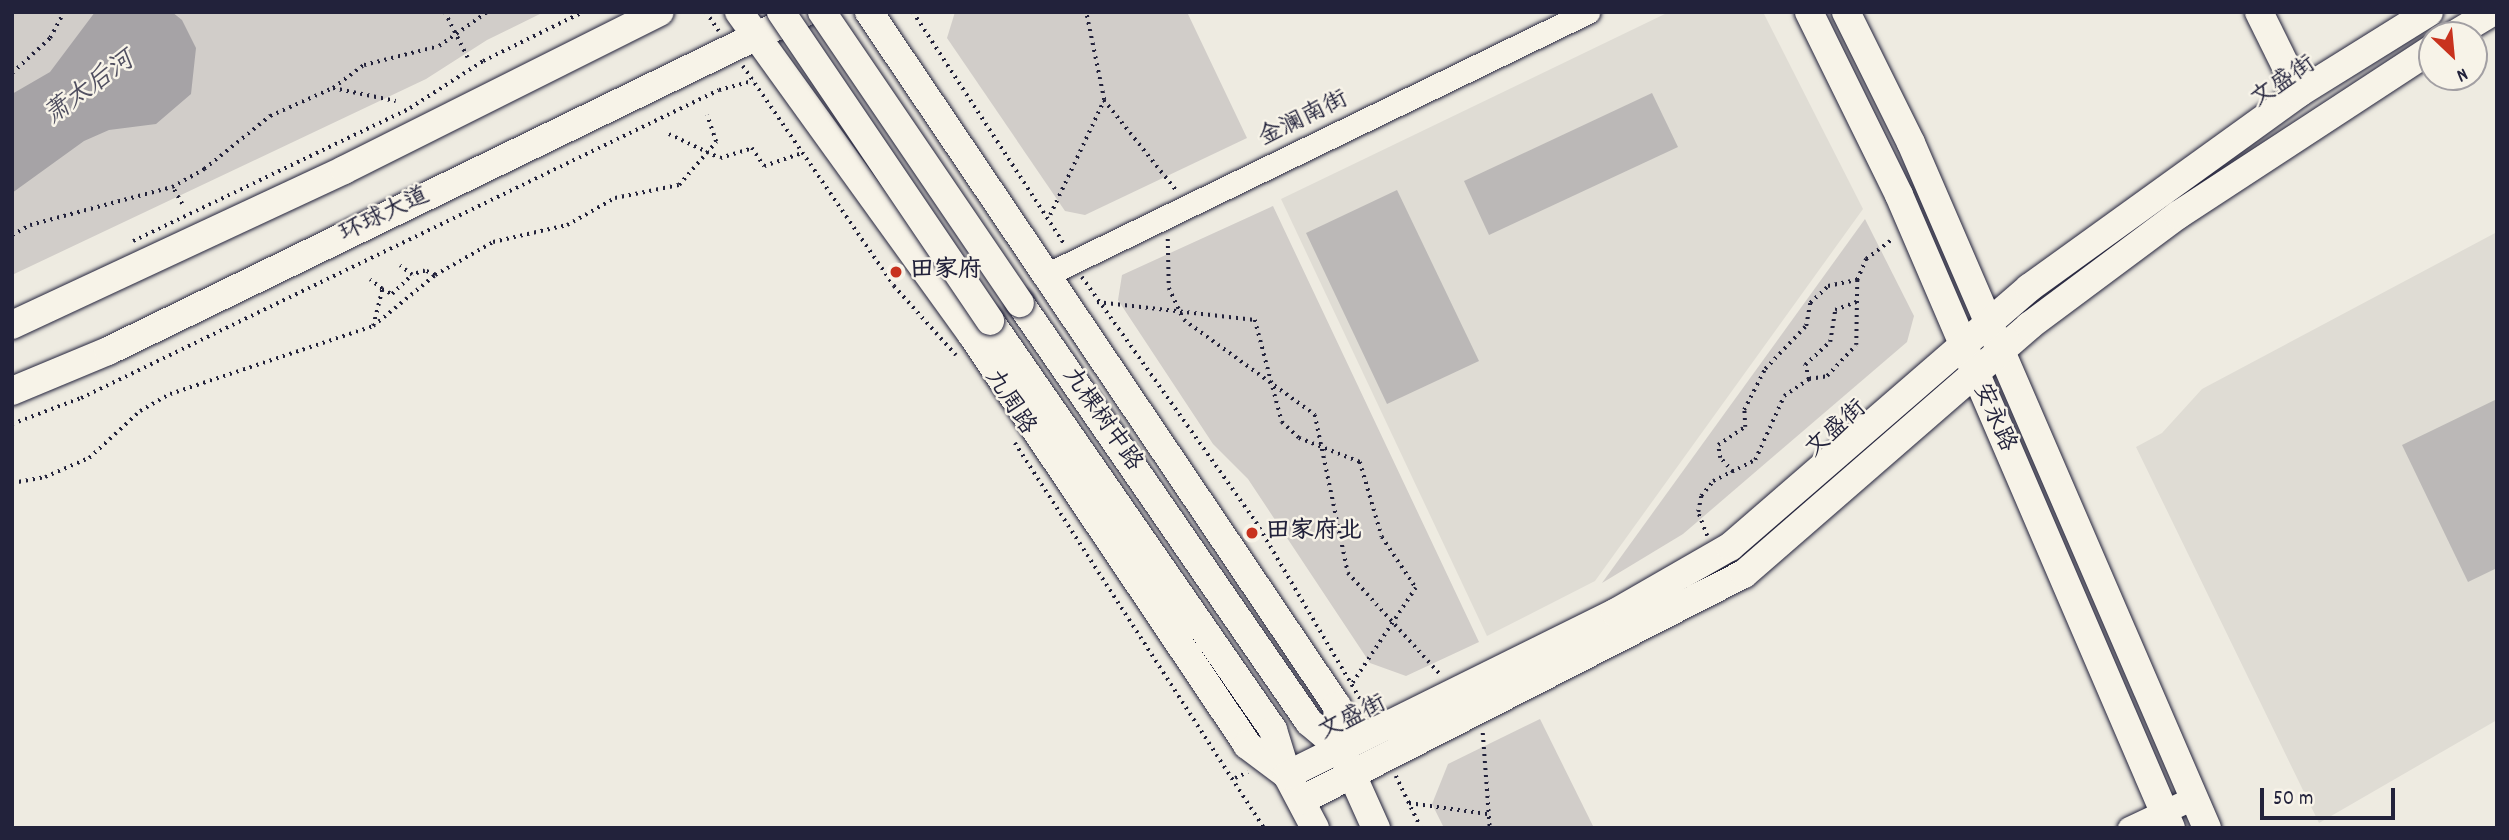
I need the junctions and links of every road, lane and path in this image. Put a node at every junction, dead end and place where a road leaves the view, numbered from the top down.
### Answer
1 (64, 12) edge
2 (444, 12) edge
3 (487, 12) edge
4 (583, 12) edge
5 (660, 12) edge
6 (706, 12) edge
7 (739, 12) edge
8 (781, 12) edge
9 (806, 12) edge
10 (822, 12) edge
11 (869, 12) edge
12 (913, 12) edge
13 (1086, 12) edge
14 (1588, 12) edge
15 (1809, 12) edge
16 (1846, 12) edge
17 (2259, 12) edge
18 (2429, 12) edge
19 (456, 34) junction
20 (756, 36) junction
21 (730, 47) junction
22 (468, 58) dead end
23 (2418, 58) edge
24 (12, 73) edge
25 (786, 75) junction
26 (752, 81) junction
27 (333, 89) junction
28 (2298, 93) junction
29 (1104, 100) junction
30 (396, 101) dead end
31 (707, 116) dead end
32 (670, 134) dead end
33 (706, 153) junction
34 (802, 153) junction
35 (172, 187) junction
36 (1176, 190) dead end
37 (182, 204) dead end
38 (1050, 215) junction
39 (12, 235) edge
40 (1168, 239) dead end
41 (1893, 239) dead end
42 (128, 244) dead end
43 (1073, 260) junction
44 (400, 266) dead end
45 (412, 275) junction
46 (435, 275) junction
47 (1044, 276) junction
48 (1857, 280) junction
49 (370, 281) dead end
50 (382, 289) junction
51 (1858, 301) junction
52 (1097, 302) junction
53 (1176, 310) junction
54 (1985, 323) junction
55 (12, 325) edge
56 (373, 326) junction
57 (1961, 344) junction
58 (1998, 352) junction
59 (959, 359) dead end
60 (1974, 374) junction
61 (1808, 380) junction
62 (1269, 383) junction
63 (12, 391) edge
64 (12, 424) edge
65 (1012, 439) dead end
66 (1326, 448) junction
67 (1733, 472) junction
68 (12, 483) edge
69 (1714, 536) dead end
70 (1708, 540) junction
71 (1696, 546) dead end
72 (1397, 623) junction
73 (1454, 670) dead end
74 (1441, 676) junction
75 (1429, 682) dead end
76 (1352, 683) junction
77 (1374, 716) junction
78 (1483, 731) dead end
79 (1340, 736) junction
80 (1387, 757) junction
81 (1279, 768) junction
82 (1352, 775) junction
83 (1235, 778) junction
84 (2193, 798) junction
85 (1302, 800) junction
86 (1409, 803) junction
87 (1487, 814) junction
88 (2167, 820) edge
89 (1264, 828) edge
90 (1315, 828) edge
91 (1376, 828) edge
92 (1421, 828) edge
93 (1490, 828) edge
94 (2129, 828) edge
95 (2207, 828) edge

1 - 24 path
2 - 19 path
3 - 19 path
4 - 42 path
5 - 55 main road
6 - 21 path, 九周路
7 - 20 main road
8 - 81 main road, 九棵树中路, bridge
9 - 20 main road, 环球大道
10 - 79 main road, 九棵树中路, bridge
11 - 47 main road
12 - 38 path
13 - 29 path
14 - 43 street, 金澜南街
15 - 57 main road, 安永路
16 - 54 main road, 安永路
17 - 28 main road
18 - 28 main road, 文盛街
19 - 22 path
19 - 27 path
20 - 21 main road, 环球大道
20 - 25 main road
21 - 26 path, 九周路
21 - 63 main road, 环球大道
23 - 58 main road, 文盛街
25 - 26 path
25 - 81 main road
26 - 34 path, 九周路
26 - 64 path
27 - 30 path
27 - 35 path
28 - 54 main road, 文盛街
29 - 36 path
29 - 38 path
31 - 33 path
32 - 33 path
33 - 34 path
33 - 46 path
34 - 59 path, 九周路
35 - 37 path
35 - 39 path
38 - 43 path
40 - 53 path
41 - 48 path
43 - 47 street, 金澜南街
43 - 52 path
44 - 45 path
45 - 46 path
45 - 50 path
46 - 56 path
47 - 79 main road
48 - 51 path
48 - 67 path
49 - 50 path
50 - 56 path
51 - 61 path
51 - 61 path
52 - 53 path
52 - 76 path
53 - 62 path
53 - 62 path
54 - 57 main road, 文盛街
54 - 58 main road, 安永路
56 - 68 path
57 - 60 main road, 安永路
57 - 77 main road, 文盛街
58 - 60 main road, 文盛街
58 - 84 main road, 安永路
60 - 80 main road, 文盛街
60 - 88 main road, 安永路
61 - 67 path
62 - 66 path
62 - 66 path
65 - 83 path, 九周路
66 - 72 path
66 - 72 path
67 - 70 path
69 - 70 path
70 - 71 path
72 - 74 path
72 - 76 path
73 - 74 path
74 - 75 path
76 - 77 path
77 - 79 main road, 文盛街
77 - 79 path, 文盛街
78 - 87 path
79 - 81 main road, 文盛街
79 - 82 main road, 九棵树中路
80 - 82 main road, 文盛街
80 - 86 path
81 - 83 path
81 - 85 main road, 九棵树中路
82 - 85 main road, 文盛街
82 - 91 main road, 九棵树中路
83 - 89 path, 九周路
84 - 88 street
84 - 95 main road, 安永路
85 - 90 main road, 九棵树中路
86 - 87 path
86 - 92 path
87 - 93 path
88 - 94 street

